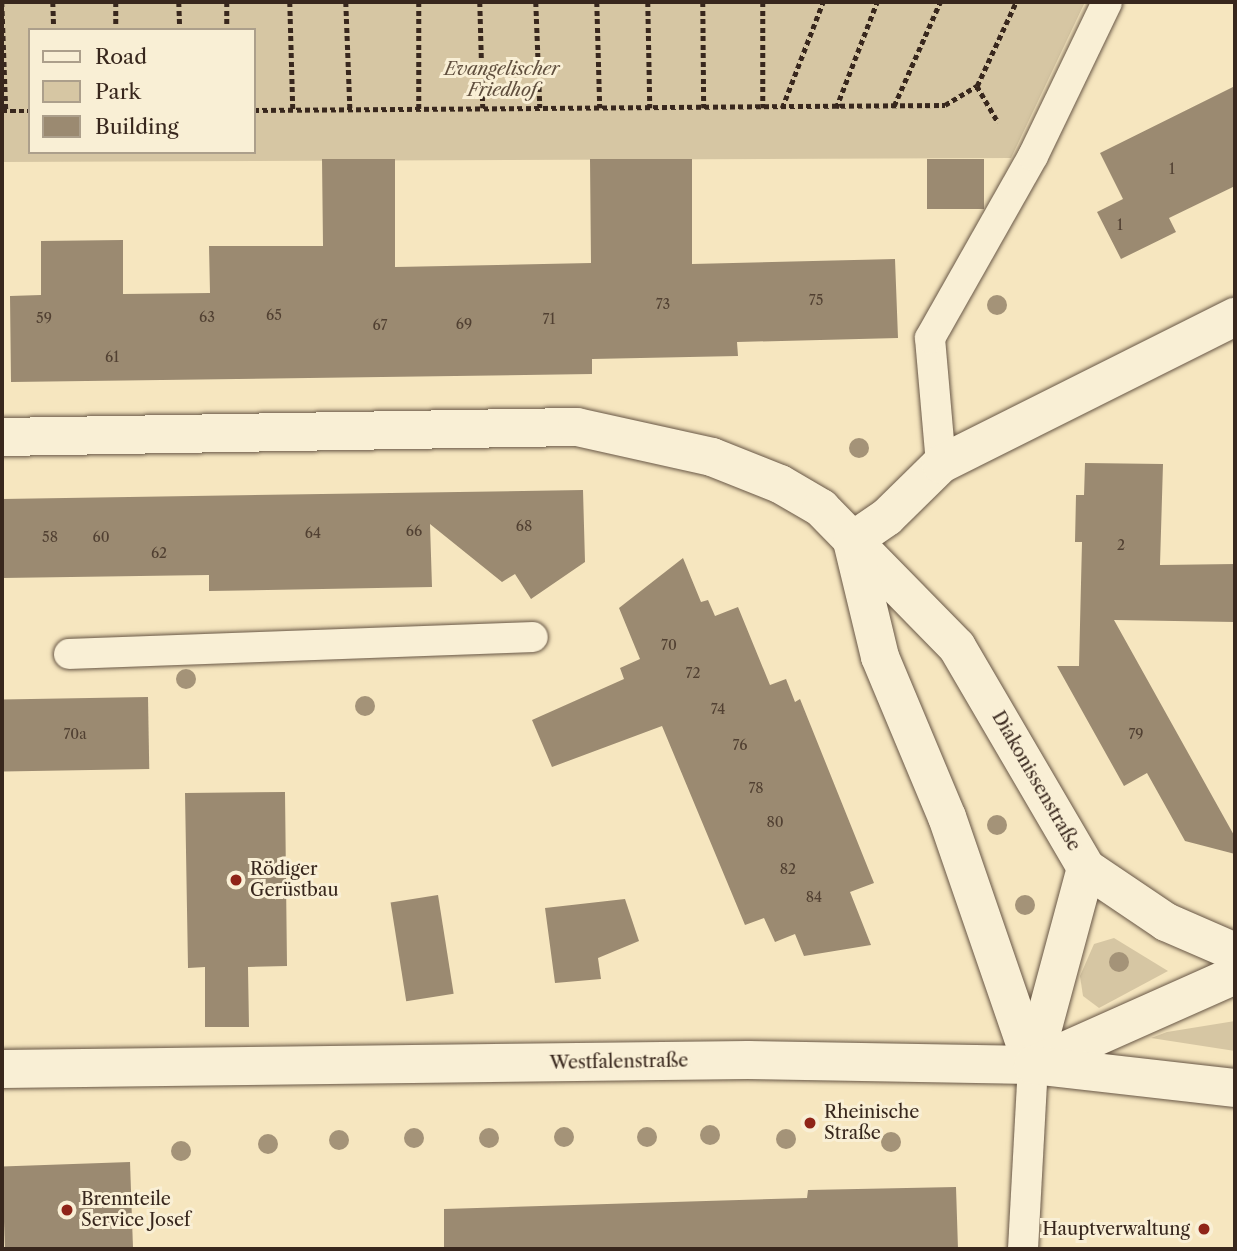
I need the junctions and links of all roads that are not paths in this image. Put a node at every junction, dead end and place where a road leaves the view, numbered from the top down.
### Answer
1 (1107, 2) edge
2 (1235, 317) edge
3 (2, 437) edge
4 (941, 464) junction
5 (852, 541) junction
6 (533, 637) dead end
7 (69, 653) dead end
8 (1086, 868) junction
9 (1235, 952) edge
10 (1235, 975) edge
11 (1032, 1065) junction
12 (2, 1069) edge
13 (1235, 1088) edge
14 (1023, 1249) edge

1 - 4 lane
2 - 4 street
3 - 5 street, Diakonissenstraße
4 - 5 street
5 - 8 street, Diakonissenstraße
5 - 11 street, Diakonissenstraße
6 - 7 lane
8 - 9 street
8 - 11 street, Diakonissenstraße
10 - 11 street
11 - 12 street, Westfalenstraße
11 - 13 street, Westfalenstraße
11 - 14 lane

